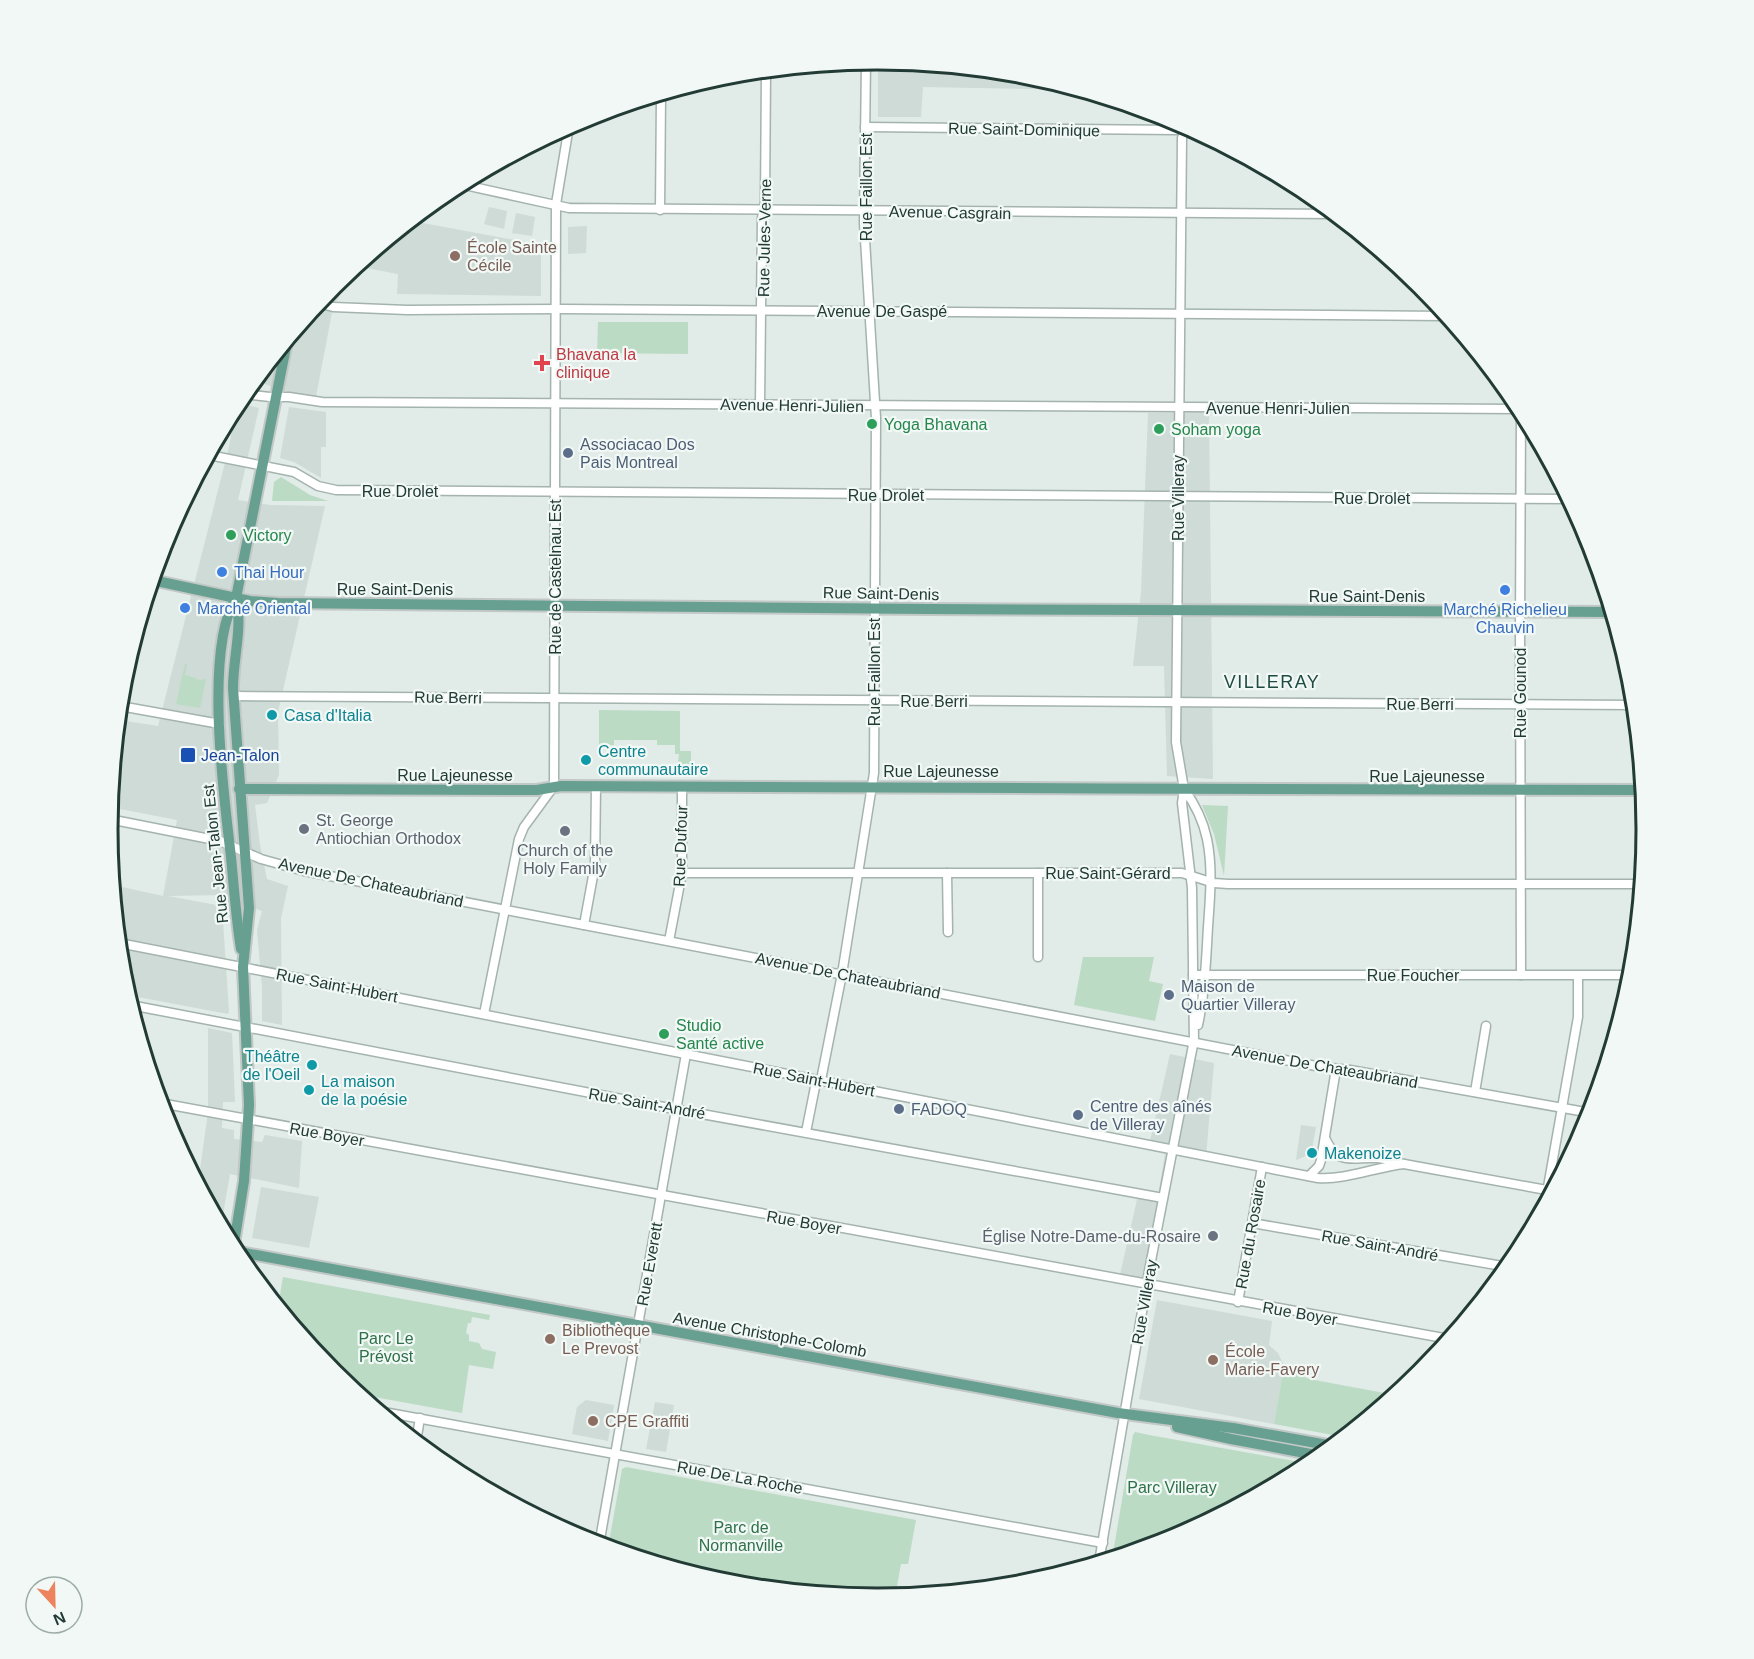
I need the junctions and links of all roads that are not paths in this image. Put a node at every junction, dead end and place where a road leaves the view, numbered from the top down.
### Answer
1 (866, 70) edge
2 (766, 79) edge
3 (661, 102) edge
4 (865, 127) junction
5 (1171, 130) edge
6 (1182, 135) edge
7 (567, 137) edge
8 (473, 187) edge
9 (556, 204) junction
10 (660, 210) junction
11 (764, 210) junction
12 (864, 211) junction
13 (1181, 214) junction
14 (1321, 214) edge
15 (328, 306) edge
16 (556, 309) junction
17 (762, 310) junction
18 (870, 312) junction
19 (1180, 314) junction
20 (1436, 316) edge
21 (284, 356) edge
22 (255, 395) edge
23 (276, 397) junction
24 (555, 403) junction
25 (760, 405) junction
26 (876, 406) junction
27 (1179, 408) junction
28 (1509, 410) edge
29 (1521, 429) edge
30 (216, 457) edge
31 (262, 466) junction
32 (555, 492) junction
33 (876, 495) junction
34 (1178, 497) junction
35 (1521, 499) junction
36 (1560, 499) edge
37 (160, 582) edge
38 (236, 598) junction
39 (555, 605) junction
40 (875, 608) junction
41 (1178, 610) junction
42 (1520, 612) junction
43 (1604, 612) edge
44 (233, 696) junction
45 (555, 698) junction
46 (874, 701) junction
47 (1177, 703) junction
48 (1520, 705) junction
49 (1625, 705) edge
50 (128, 707) edge
51 (220, 724) junction
52 (554, 786) junction
53 (596, 786) junction
54 (682, 786) junction
55 (873, 786) junction
56 (239, 789) junction
57 (1184, 789) junction
58 (1634, 790) edge
59 (1520, 791) junction
60 (118, 821) edge
61 (229, 845) junction
62 (245, 852) junction
63 (859, 872) junction
64 (682, 873) junction
65 (946, 873) junction
66 (1038, 873) junction
67 (1190, 875) junction
68 (1210, 881) junction
69 (1520, 884) junction
70 (1634, 884) edge
71 (505, 910) junction
72 (584, 925) junction
73 (948, 932) dead end
74 (669, 941) junction
75 (127, 945) edge
76 (1038, 957) dead end
77 (243, 967) junction
78 (842, 974) junction
79 (1193, 975) junction
80 (1206, 975) junction
81 (1521, 975) junction
82 (1622, 975) edge
83 (1578, 976) junction
84 (140, 1007) edge
85 (484, 1014) junction
86 (1486, 1026) dead end
87 (246, 1027) junction
88 (1194, 1043) junction
89 (686, 1054) junction
90 (1336, 1069) junction
91 (821, 1080) junction
92 (1475, 1092) junction
93 (170, 1105) edge
94 (1562, 1107) junction
95 (677, 1109) junction
96 (1581, 1111) edge
97 (249, 1120) junction
98 (806, 1132) junction
99 (1325, 1138) junction
100 (1173, 1149) junction
101 (1404, 1164) junction
102 (1262, 1167) junction
103 (1309, 1176) junction
104 (1552, 1176) edge
105 (1544, 1190) edge
106 (661, 1196) junction
107 (1163, 1198) junction
108 (1252, 1223) junction
109 (236, 1235) edge
110 (247, 1252) edge
111 (1497, 1266) edge
112 (1147, 1284) junction
113 (1238, 1302) junction
114 (638, 1325) junction
115 (1441, 1338) edge
116 (393, 1414) edge
117 (1124, 1414) junction
118 (420, 1418) junction
119 (417, 1434) edge
120 (1322, 1444) edge
121 (1309, 1454) edge
122 (615, 1455) junction
123 (601, 1536) edge
124 (1102, 1543) junction
125 (1100, 1555) edge

1 - 4 street, Rue Faillon Est
2 - 11 street, Rue Jules-Verne
3 - 10 street
4 - 5 street, Rue Saint-Dominique
4 - 12 street, Rue Faillon Est
6 - 13 street, Rue Villeray
7 - 9 street, Rue de Castelnau Est
8 - 9 street, Avenue Casgrain
9 - 10 street, Avenue Casgrain
9 - 16 street, Rue de Castelnau Est
10 - 11 street, Avenue Casgrain
11 - 12 street, Avenue Casgrain
11 - 17 street, Rue Jules-Verne
12 - 13 street, Avenue Casgrain
12 - 18 street, Rue Faillon Est
13 - 14 street, Avenue Casgrain
13 - 19 street, Rue Villeray
15 - 16 street, Avenue De Gaspé
16 - 17 street, Avenue De Gaspé
16 - 24 street, Rue de Castelnau Est
17 - 18 street, Avenue De Gaspé
17 - 25 street, Rue Jules-Verne
18 - 19 street, Avenue De Gaspé
18 - 26 street, Rue Faillon Est
19 - 20 street, Avenue De Gaspé
19 - 27 street, Rue Villeray
21 - 23 main road, Rue Jean-Talon Est
22 - 23 street, Avenue Henri-Julien
23 - 24 street, Avenue Henri-Julien
23 - 31 main road, Rue Jean-Talon Est
24 - 25 street, Avenue Henri-Julien
24 - 32 street, Rue de Castelnau Est
25 - 26 street, Avenue Henri-Julien
26 - 27 street, Avenue Henri-Julien
26 - 33 street, Rue Faillon Est
27 - 28 street, Avenue Henri-Julien
27 - 34 street, Rue Villeray
29 - 35 street, Rue Gounod
30 - 31 street, Rue Drolet
31 - 32 street, Rue Drolet
31 - 38 main road, Rue Jean-Talon Est
32 - 33 street, Rue Drolet
32 - 39 street, Rue de Castelnau Est
33 - 34 street, Rue Drolet
33 - 40 street, Rue Faillon Est
34 - 35 street, Rue Drolet
34 - 41 street, Rue Villeray
35 - 36 street, Rue Drolet
35 - 42 street, Rue Gounod
37 - 38 main road, Rue Saint-Denis
38 - 39 main road, Rue Saint-Denis
38 - 44 main road, Rue Jean-Talon Est
38 - 51 main road, Rue Jean-Talon Est
39 - 40 main road, Rue Saint-Denis
39 - 45 street, Rue de Castelnau Est
40 - 41 main road, Rue Saint-Denis
40 - 46 street, Rue Faillon Est
41 - 42 main road, Rue Saint-Denis
41 - 47 street, Rue Villeray
42 - 43 main road, Rue Saint-Denis
42 - 48 street, Rue Gounod
44 - 45 street, Rue Berri
44 - 56 main road, Rue Jean-Talon Est
45 - 46 street, Rue Berri
45 - 52 street, Rue de Castelnau Est
46 - 47 street, Rue Berri
46 - 55 street, Rue Faillon Est
47 - 48 street, Rue Berri
47 - 57 street, Rue Villeray
48 - 49 street, Rue Berri
48 - 59 street, Rue Gounod
50 - 51 street
51 - 61 main road, Rue Jean-Talon Est
52 - 53 main road, Rue Lajeunesse
52 - 56 main road, Rue Lajeunesse
52 - 71 street
53 - 54 main road, Rue Lajeunesse
53 - 72 street
54 - 55 main road, Rue Lajeunesse
54 - 64 street, Rue Dufour
55 - 57 main road, Rue Lajeunesse
55 - 63 street, Rue Faillon Est
56 - 62 main road, Rue Jean-Talon Est
57 - 59 main road, Rue Lajeunesse
57 - 67 street, Rue Villeray
57 - 68 street, Rue Villeray
58 - 59 main road, Rue Lajeunesse
59 - 69 street, Rue Gounod
60 - 61 street, Avenue De Chateaubriand
61 - 62 street, Avenue De Chateaubriand
61 - 77 main road, Rue Jean-Talon Est
62 - 71 street, Avenue De Chateaubriand
62 - 77 main road, Rue Jean-Talon Est
63 - 64 street, Rue Saint-Gérard
63 - 65 street, Rue Saint-Gérard
63 - 78 street, Rue Faillon Est
64 - 74 street, Rue Dufour
65 - 66 street, Rue Saint-Gérard
65 - 73 street
66 - 67 street, Rue Saint-Gérard
66 - 76 street
67 - 68 street, Rue Saint-Gérard
67 - 79 street, Rue Villeray
68 - 69 street, Rue Saint-Gérard
68 - 80 street, Rue Villeray
69 - 70 street, Rue Saint-Gérard
69 - 81 street, Rue Gounod
71 - 72 street, Avenue De Chateaubriand
71 - 85 street
72 - 74 street, Avenue De Chateaubriand
74 - 78 street, Avenue De Chateaubriand
75 - 77 street, Rue Saint-Hubert
77 - 85 street, Rue Saint-Hubert
77 - 87 main road, Rue Jean-Talon Est
78 - 88 street, Avenue De Chateaubriand
78 - 91 street, Rue Faillon Est
79 - 80 street, Rue Foucher
79 - 88 street, Rue Villeray
80 - 81 street, Rue Foucher
80 - 88 street, Rue Villeray
81 - 83 street, Rue Foucher
82 - 83 street, Rue Foucher
83 - 94 street
84 - 87 street, Rue Saint-André
85 - 89 street, Rue Saint-Hubert
86 - 92 street
87 - 95 street, Rue Saint-André
87 - 97 main road, Rue Jean-Talon Est
88 - 90 street, Avenue De Chateaubriand
88 - 100 street, Rue Villeray
89 - 91 street, Rue Saint-Hubert
89 - 95 street, Rue Everett
90 - 92 street, Avenue De Chateaubriand
90 - 99 street
91 - 98 street, Rue Faillon Est
91 - 100 street, Rue Saint-Hubert
92 - 94 street, Avenue De Chateaubriand
93 - 97 street, Rue Boyer
94 - 96 street, Avenue De Chateaubriand
94 - 104 street
95 - 98 street, Rue Saint-André
95 - 106 street, Rue Everett
97 - 106 street, Rue Boyer
97 - 109 main road, Rue Jean-Talon Est
98 - 107 street, Rue Saint-André
99 - 101 street, Rue Saint-Hubert
99 - 103 street
100 - 102 street, Rue Saint-Hubert
100 - 107 street, Rue Villeray
101 - 103 street, Rue Saint-Hubert
101 - 105 street, Rue Saint-Hubert
102 - 103 street, Rue Saint-Hubert
102 - 108 street, Rue du Rosaire
106 - 112 street, Rue Boyer
106 - 114 street, Rue Everett
107 - 112 street, Rue Villeray
108 - 111 street, Rue Saint-André
108 - 113 street, Rue du Rosaire
110 - 114 main road, Avenue Christophe-Colomb
112 - 113 street, Rue Boyer
112 - 117 street, Rue Villeray
113 - 115 street, Rue Boyer
114 - 117 main road, Avenue Christophe-Colomb
114 - 122 street, Rue Everett
116 - 118 street, Rue De La Roche
117 - 120 main road, Avenue Christophe-Colomb
117 - 121 main road, Avenue Christophe-Colomb
117 - 124 street, Rue Villeray
118 - 119 street
118 - 122 street, Rue De La Roche
122 - 123 street, Rue Everett
122 - 124 street, Rue De La Roche
124 - 125 street, Rue Villeray

